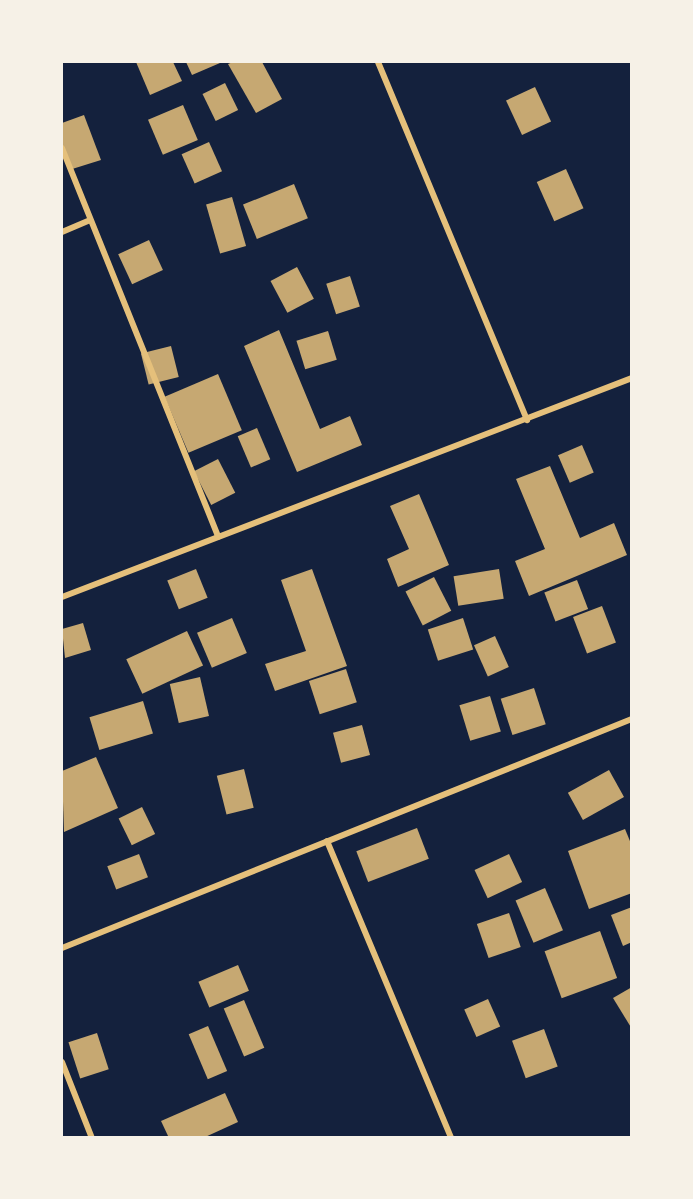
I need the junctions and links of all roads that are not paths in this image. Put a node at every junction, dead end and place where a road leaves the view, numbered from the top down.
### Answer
1 (378, 62) edge
2 (62, 148) edge
3 (90, 220) junction
4 (62, 232) edge
5 (632, 378) edge
6 (527, 420) junction
7 (218, 537) junction
8 (62, 597) edge
9 (632, 719) edge
10 (327, 841) junction
11 (62, 948) edge
12 (62, 1062) edge
13 (92, 1137) edge
14 (451, 1137) edge

1 - 6 street
2 - 3 street
3 - 4 street
3 - 7 street
5 - 6 street
6 - 7 street
7 - 8 street
9 - 10 street
10 - 11 street
10 - 14 street
12 - 13 street

